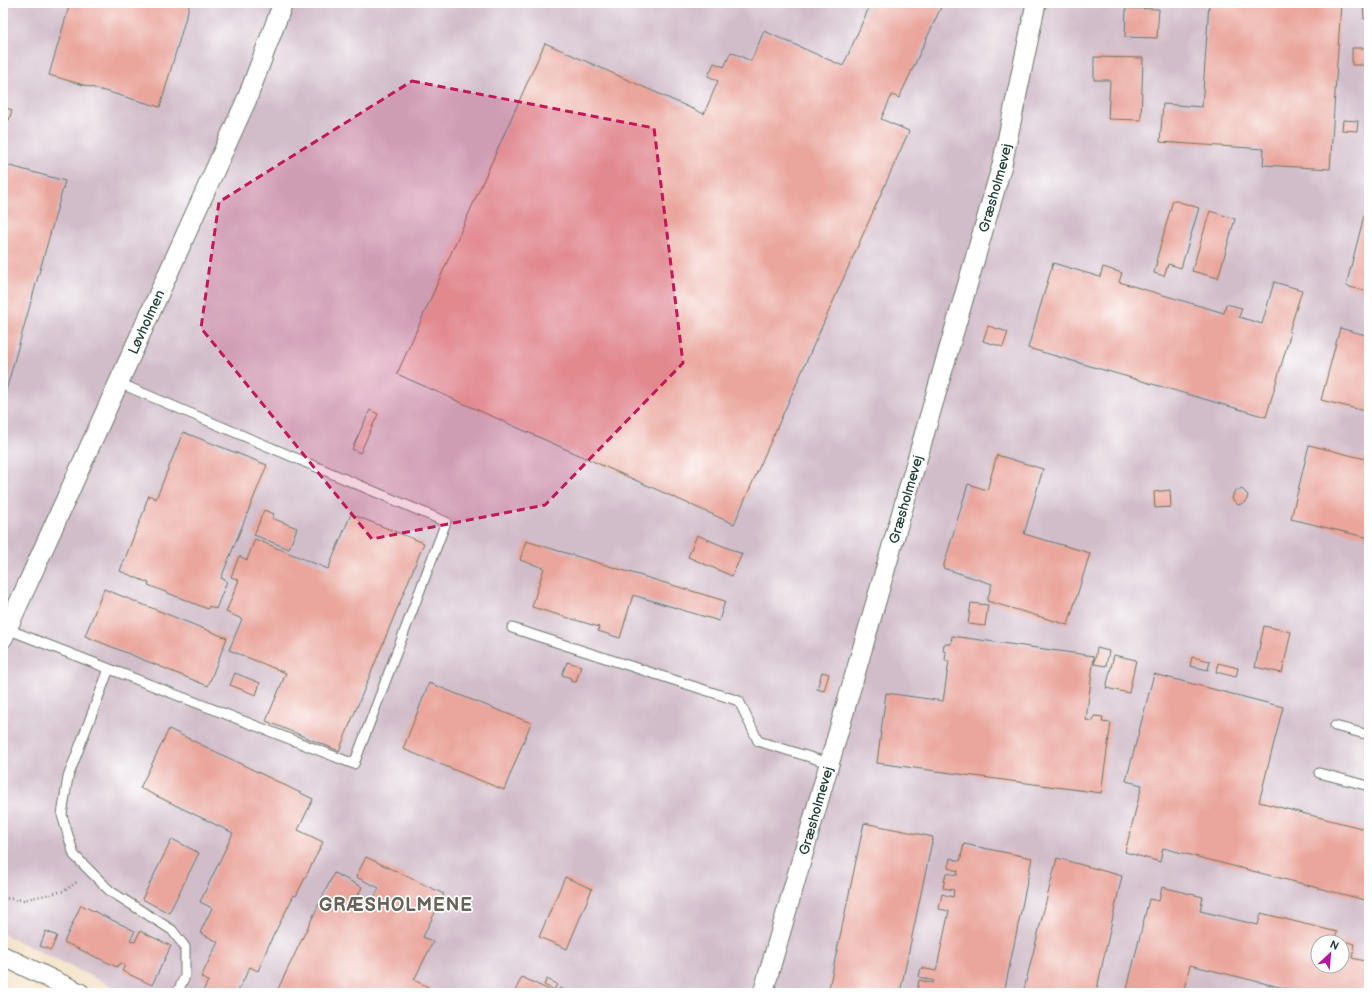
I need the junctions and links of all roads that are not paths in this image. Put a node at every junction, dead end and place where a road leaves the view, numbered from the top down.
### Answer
1 (283, 3) edge
2 (1036, 3) edge
3 (119, 383) junction
4 (512, 628) dead end
5 (5, 634) edge
6 (109, 669) junction
7 (1335, 726) dead end
8 (1369, 735) edge
9 (829, 763) junction
10 (1319, 773) dead end
11 (1369, 786) edge
12 (3, 956) edge
13 (80, 993) edge
14 (177, 993) edge
15 (763, 993) edge

1 - 3 street, Løvholmen
2 - 9 street, Græsholmevej
3 - 5 street, Løvholmen
3 - 6 lane
4 - 9 lane
5 - 6 lane
6 - 14 lane
7 - 8 lane
9 - 15 street, Græsholmevej
10 - 11 lane
12 - 13 street

